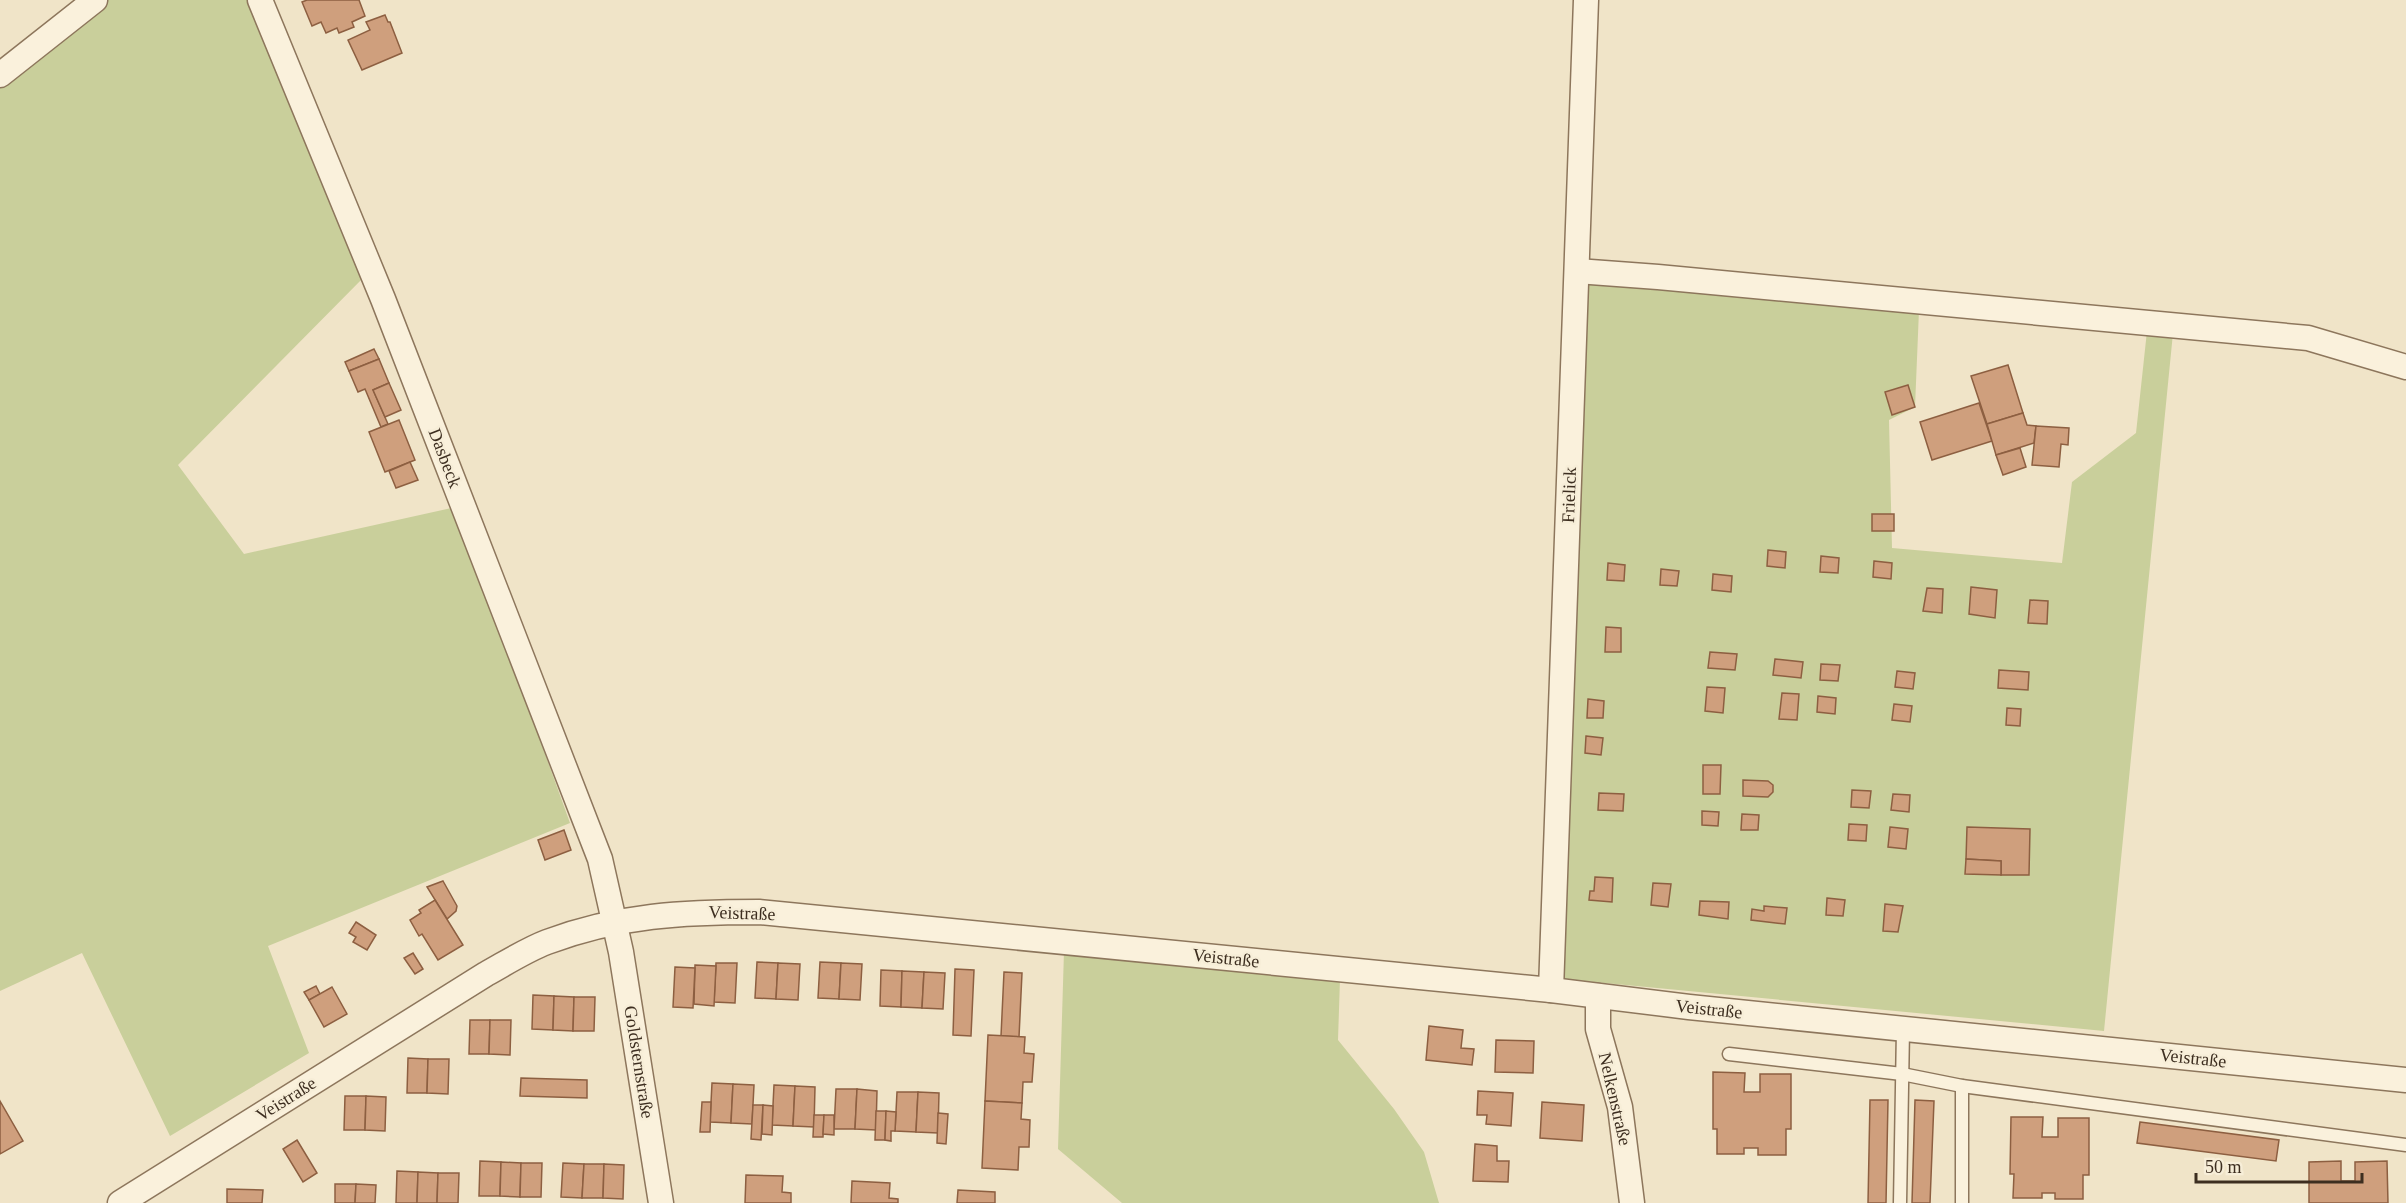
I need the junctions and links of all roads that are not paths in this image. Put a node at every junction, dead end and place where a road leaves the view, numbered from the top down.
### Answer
1 (95, 0) edge
2 (260, 0) edge
3 (1586, 0) edge
4 (0, 75) edge
5 (1577, 271) junction
6 (2406, 367) edge
7 (616, 921) junction
8 (1551, 990) junction
9 (1598, 996) junction
10 (1903, 1029) junction
11 (1729, 1054) dead end
12 (1902, 1074) junction
13 (2406, 1080) edge
14 (1962, 1086) junction
15 (2406, 1145) edge
16 (125, 1202) edge
17 (662, 1203) edge
18 (1632, 1203) edge
19 (1900, 1203) edge
20 (1962, 1203) edge

1 - 4 street
2 - 7 street, Dasbeck
3 - 5 street, Frielick
5 - 6 street
5 - 8 street, Frielick
7 - 8 street, Veistraße
7 - 16 street, Veistraße
7 - 17 street, Goldsternstraße
8 - 9 street, Veistraße
9 - 10 street, Veistraße
9 - 18 street, Nelkenstraße
10 - 12 lane
10 - 13 street, Veistraße
11 - 12 lane
12 - 14 lane
12 - 19 lane
14 - 15 lane
14 - 20 lane

